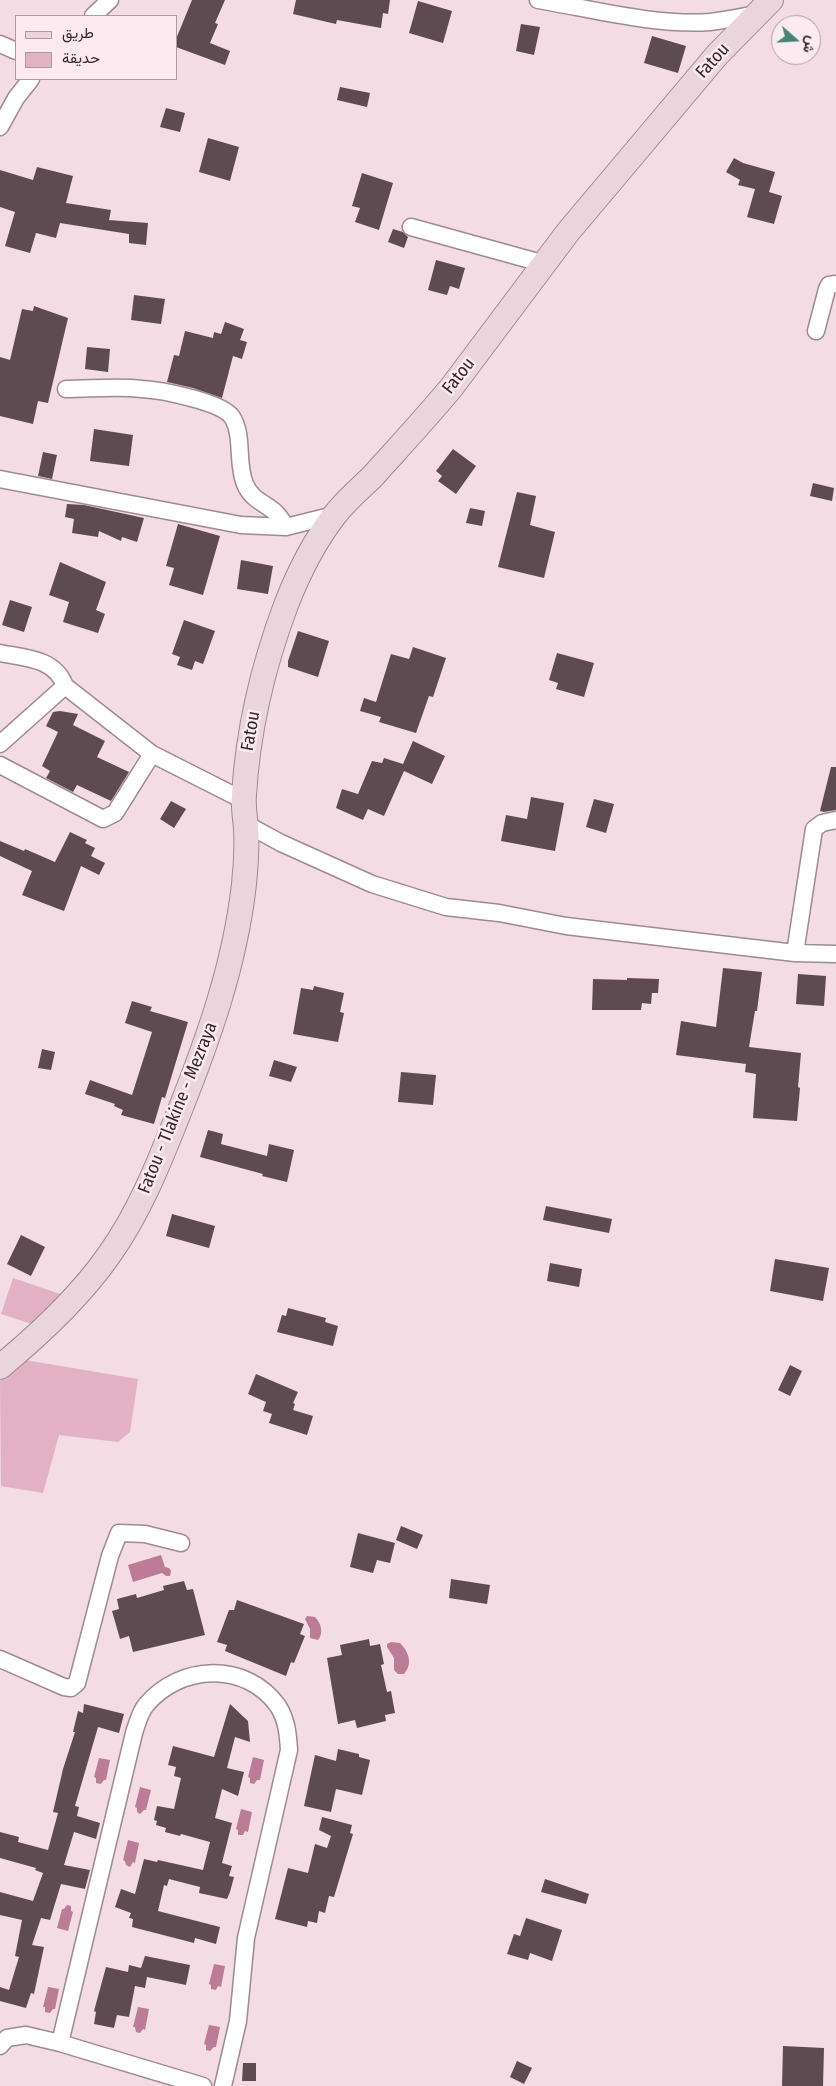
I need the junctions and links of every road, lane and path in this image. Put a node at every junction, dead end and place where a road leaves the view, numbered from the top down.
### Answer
1 (110, 0) edge
2 (538, 0) edge
3 (763, 7) edge
4 (94, 15) edge
5 (0, 44) edge
6 (15, 51) edge
7 (30, 80) edge
8 (0, 127) edge
9 (412, 226) dead end
10 (545, 264) junction
11 (836, 284) edge
12 (816, 332) dead end
13 (66, 389) dead end
14 (0, 479) edge
15 (334, 515) junction
16 (286, 527) junction
17 (0, 653) edge
18 (65, 686) junction
19 (0, 744) edge
20 (152, 754) junction
21 (0, 765) edge
22 (243, 800) junction
23 (836, 820) edge
24 (246, 824) junction
25 (795, 953) junction
26 (836, 954) edge
27 (0, 1367) edge
28 (181, 1543) dead end
29 (0, 1658) edge
30 (60, 2043) junction
31 (0, 2046) edge
32 (202, 2086) edge
33 (223, 2086) edge

1 - 4 street
2 - 3 street
3 - 10 street, Fatou
5 - 6 street
7 - 8 street
9 - 10 street
10 - 15 street, Fatou
11 - 12 street
13 - 16 street
14 - 16 street
15 - 16 street
15 - 22 street, Fatou
17 - 18 street
18 - 19 street
18 - 20 street
20 - 21 street
20 - 22 street
22 - 24 street, Fatou - Tlakine - Mezraya
23 - 25 street
24 - 25 street
24 - 27 street, Fatou - Tlakine - Mezraya
25 - 26 street
28 - 29 street
30 - 31 street
30 - 32 street
30 - 33 street

